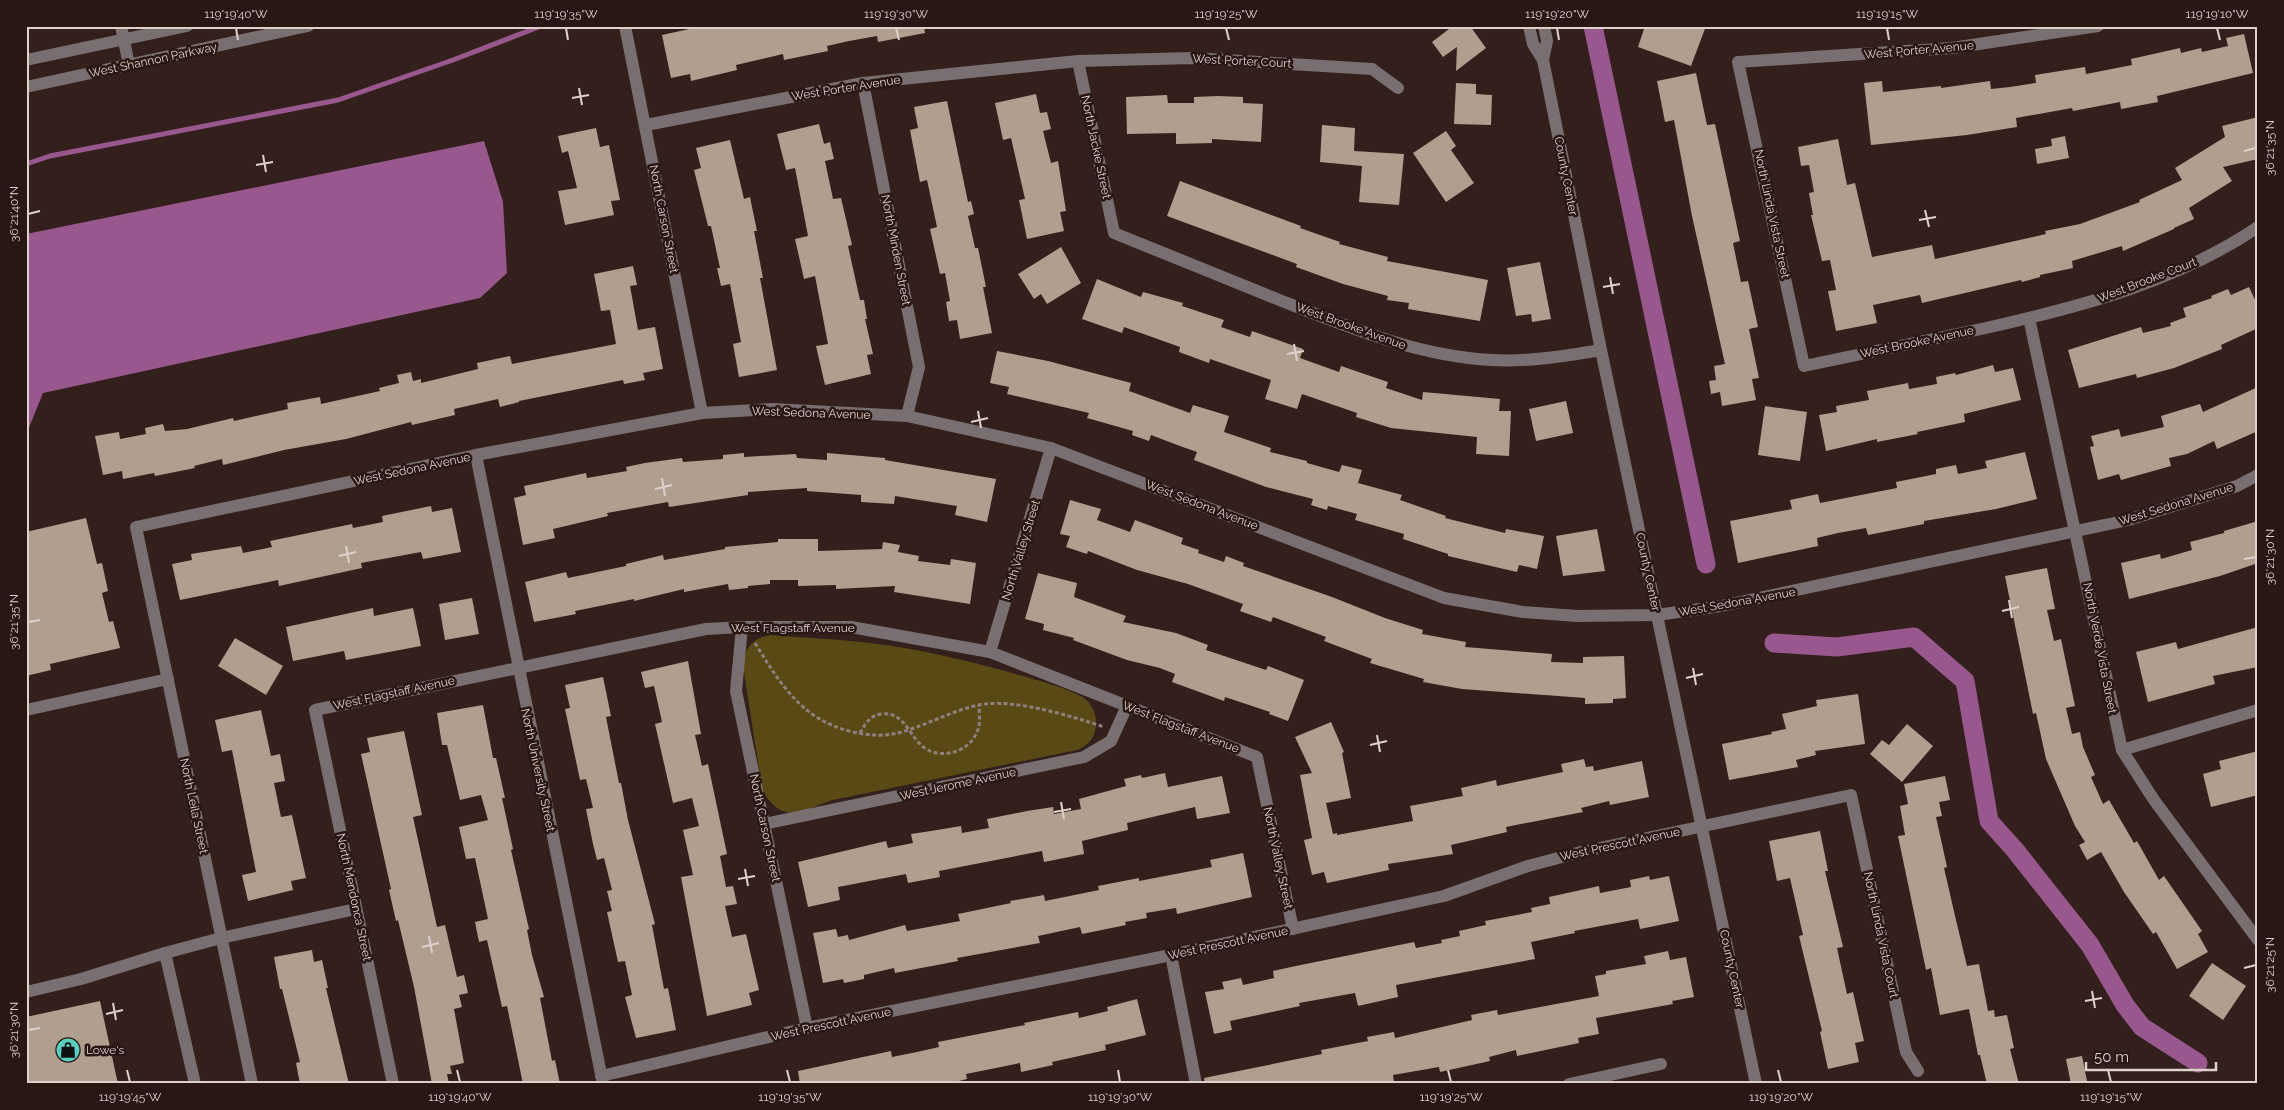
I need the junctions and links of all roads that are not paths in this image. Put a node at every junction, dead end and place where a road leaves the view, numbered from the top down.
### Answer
1 (121, 26) edge
2 (187, 26) edge
3 (308, 26) edge
4 (625, 26) edge
5 (1529, 26) edge
6 (1544, 26) edge
7 (2098, 26) edge
8 (123, 39) junction
9 (26, 60) edge
10 (1543, 60) junction
11 (1078, 61) junction
12 (1738, 62) joint
13 (129, 65) junction
14 (863, 83) junction
15 (26, 87) edge
16 (1398, 88) dead end
17 (646, 125) junction
18 (2258, 227) edge
19 (1114, 234) joint
20 (2029, 318) junction
21 (1601, 350) junction
22 (1804, 366) joint
23 (702, 413) junction
24 (907, 416) junction
25 (1051, 448) junction
26 (476, 455) junction
27 (2258, 475) edge
28 (136, 528) joint
29 (2076, 530) junction
30 (1657, 615) junction
31 (742, 627) junction
32 (990, 652) junction
33 (517, 666) junction
34 (168, 679) junction
35 (1127, 706) junction
36 (26, 710) edge
37 (315, 710) joint
38 (2258, 710) edge
39 (2122, 750) junction
40 (1257, 757) joint
41 (1851, 795) joint
42 (764, 824) junction
43 (1702, 827) junction
44 (356, 910) junction
45 (1293, 930) junction
46 (221, 938) junction
47 (2257, 940) edge
48 (165, 953) junction
49 (1171, 955) junction
50 (26, 992) edge
51 (807, 1028) junction
52 (1661, 1064) dead end
53 (1918, 1072) dead end
54 (602, 1080) edge
55 (195, 1084) edge
56 (252, 1084) edge
57 (394, 1084) edge
58 (1196, 1084) edge
59 (1569, 1084) edge
60 (1756, 1084) edge

1 - 8 street
2 - 8 street
3 - 13 street, West Shannon Parkway
4 - 17 street, North Carson Street
5 - 10 street, County Center
6 - 10 street, County Center
7 - 12 street, West Porter Avenue
8 - 9 street
8 - 13 street
10 - 21 street, County Center
11 - 14 street, West Porter Avenue
11 - 16 street, West Porter Court
11 - 19 street, North Jackie Street
12 - 22 street, North Linda Vista Street
13 - 15 street, West Shannon Parkway
14 - 17 street, West Porter Avenue
14 - 24 street, North Minden Street
17 - 23 street, North Carson Street
18 - 20 street, West Brooke Court
19 - 21 street, West Brooke Avenue
20 - 22 street, West Brooke Avenue
20 - 29 street, North Verde Vista Street
21 - 30 street, County Center
23 - 24 street, West Sedona Avenue
23 - 26 street, West Sedona Avenue
24 - 25 street, West Sedona Avenue
25 - 30 street, West Sedona Avenue
25 - 32 street, North Valley Street
26 - 28 street, West Sedona Avenue
26 - 33 street, North University Street
27 - 29 street, West Sedona Avenue
28 - 34 street, North Leila Street
29 - 30 street, West Sedona Avenue
29 - 39 street, North Verde Vista Street
30 - 43 street, County Center
31 - 32 street, West Flagstaff Avenue
31 - 33 street, West Flagstaff Avenue
31 - 42 street, North Carson Street
32 - 35 street, West Flagstaff Avenue
33 - 37 street, West Flagstaff Avenue
33 - 54 street, North University Street
34 - 36 street
34 - 46 street, North Leila Street
35 - 40 street, West Flagstaff Avenue
35 - 42 street, West Jerome Avenue
37 - 44 street, North Mendonca Street
38 - 39 street
39 - 47 street, North Verde Vista Street
40 - 45 street, North Valley Street
41 - 43 street, West Prescott Avenue
41 - 53 street, North Linda Vista Court
42 - 51 street, North Carson Street
43 - 45 street, West Prescott Avenue
43 - 60 street, County Center
44 - 46 street
44 - 57 street, North Mendonca Street
45 - 49 street, West Prescott Avenue
46 - 48 street
46 - 56 street, North Leila Street
48 - 50 street
48 - 55 street
49 - 51 street, West Prescott Avenue
49 - 58 street
51 - 54 street, West Prescott Avenue
52 - 59 street

